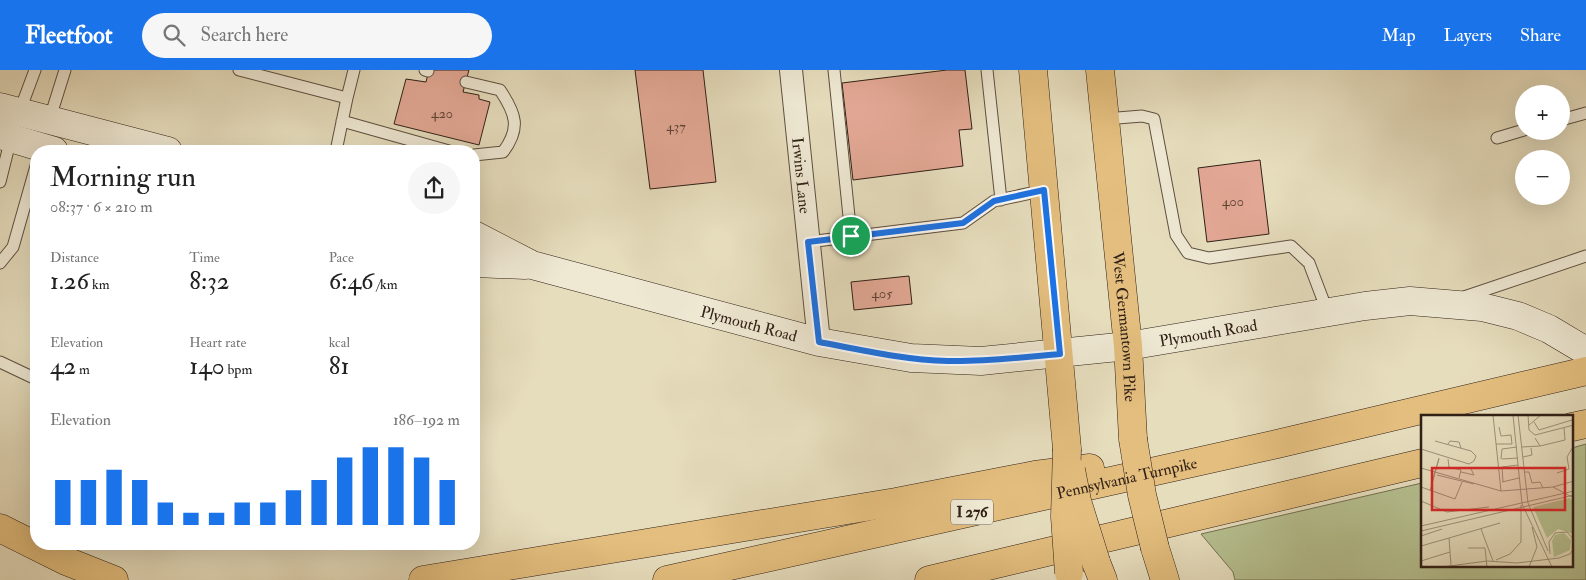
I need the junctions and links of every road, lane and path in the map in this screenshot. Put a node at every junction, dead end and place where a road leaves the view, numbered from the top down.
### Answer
1 (35, 70) edge
2 (65, 70) edge
3 (239, 70) edge
4 (354, 70) edge
5 (791, 70) edge
6 (834, 70) edge
7 (987, 70) edge
8 (1033, 70) edge
9 (1100, 70) edge
10 (466, 82) dead end
11 (347, 98) junction
12 (1586, 113) edge
13 (1570, 117) edge
14 (1105, 119) junction
15 (342, 121) junction
16 (10, 124) edge
17 (1515, 133) edge
18 (1496, 138) dead end
19 (44, 143) edge
20 (75, 145) edge
21 (337, 145) edge
22 (428, 145) edge
23 (480, 154) edge
24 (0, 182) edge
25 (30, 190) edge
26 (1044, 190) junction
27 (1001, 200) junction
28 (851, 236) junction
29 (480, 238) edge
30 (808, 242) junction
31 (1586, 256) edge
32 (0, 263) edge
33 (480, 263) edge
34 (532, 265) junction
35 (1446, 303) junction
36 (1328, 313) junction
37 (819, 342) junction
38 (1128, 346) junction
39 (1586, 351) edge
40 (1060, 354) junction
41 (0, 362) edge
42 (1586, 371) edge
43 (30, 376) edge
44 (1277, 444) junction
45 (1067, 449) junction
46 (1421, 463) edge
47 (0, 528) edge
48 (30, 543) edge
49 (44, 550) edge
50 (1100, 571) edge
51 (1070, 576) edge
52 (114, 580) edge
53 (423, 580) edge
54 (667, 580) edge
55 (929, 580) edge
56 (1165, 580) edge

1 - 16 lane
2 - 19 lane
3 - 11 lane
4 - 11 lane
5 - 30 street, Irwins Lane
6 - 28 lane
7 - 27 lane
8 - 26 main road
9 - 14 main road, West Germantown Pike
10 - 23 lane
11 - 15 lane
12 - 13 lane
14 - 36 lane
14 - 38 main road, West Germantown Pike
15 - 21 lane
15 - 22 lane
16 - 19 main road
16 - 24 lane
17 - 18 lane
19 - 20 main road
25 - 32 lane
26 - 27 lane
26 - 40 main road
27 - 28 lane
28 - 30 lane
29 - 34 main road, Plymouth Road
30 - 37 street, Irwins Lane
31 - 35 lane
33 - 34 main road, Plymouth Road
34 - 37 main road, Plymouth Road
35 - 36 main road, Plymouth Road
35 - 39 main road, Plymouth Road
36 - 38 main road, Plymouth Road
37 - 40 main road, Plymouth Road
38 - 40 main road, Plymouth Road
38 - 56 main road, West Germantown Pike, bridge
40 - 45 main road
41 - 43 lane
42 - 44 main road, Pennsylvania Turnpike / I 276
44 - 53 main road
44 - 54 main road, Pennsylvania Turnpike / I 276
45 - 50 main road, bridge
45 - 51 main road, bridge
46 - 55 main road
47 - 48 main road
49 - 52 main road

